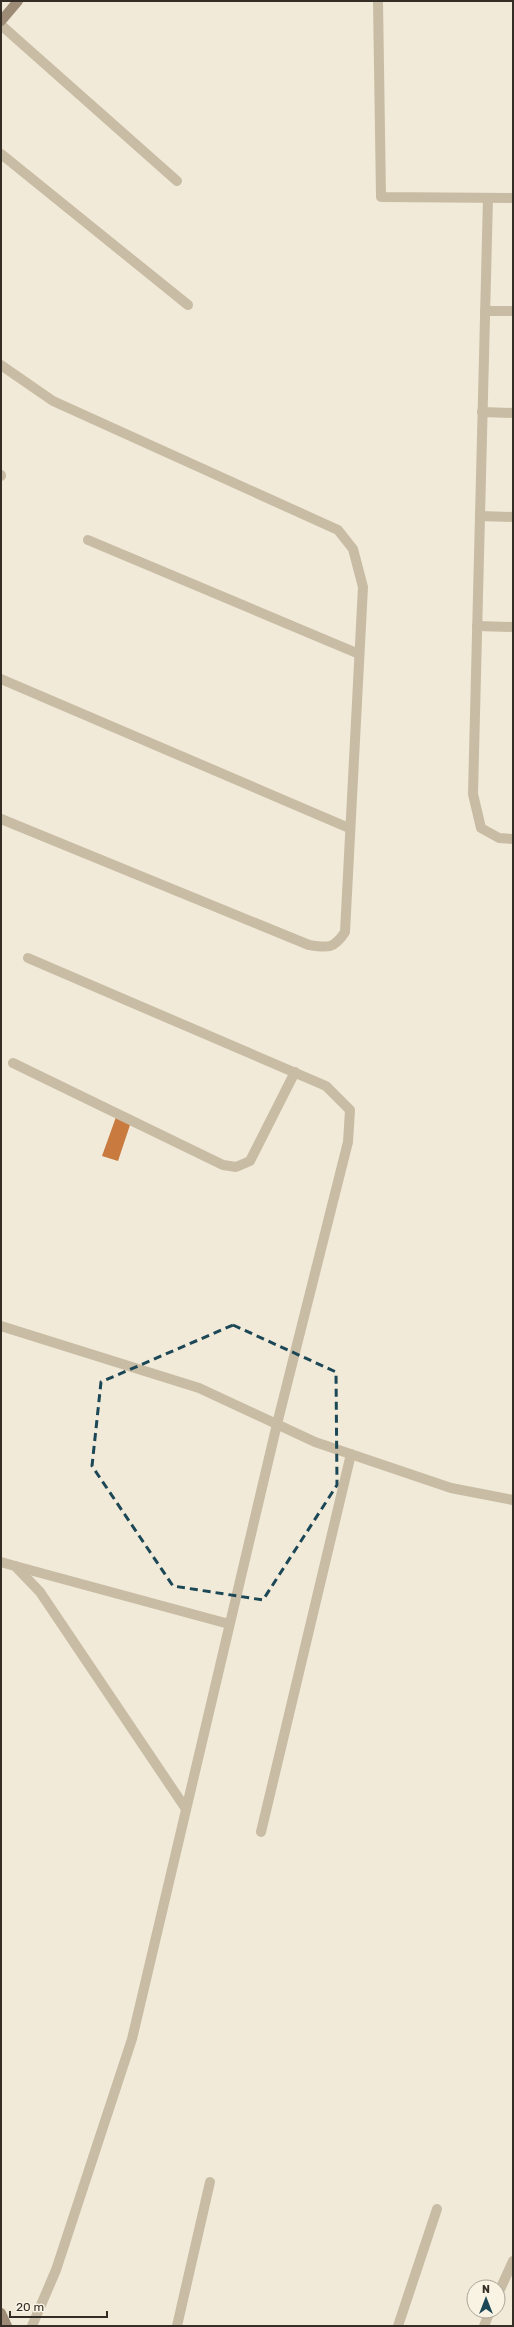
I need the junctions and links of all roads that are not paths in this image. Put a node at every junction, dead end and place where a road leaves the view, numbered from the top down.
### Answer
1 (18, 1) edge
2 (378, 1) edge
3 (1, 21) edge
4 (1, 25) edge
5 (1, 154) edge
6 (178, 181) dead end
7 (488, 198) junction
8 (513, 198) edge
9 (188, 305) dead end
10 (485, 311) junction
11 (513, 311) edge
12 (1, 365) edge
13 (482, 412) junction
14 (513, 413) edge
15 (480, 516) junction
16 (513, 517) edge
17 (88, 540) dead end
18 (477, 626) junction
19 (513, 627) edge
20 (359, 654) junction
21 (1, 679) edge
22 (1, 819) edge
23 (349, 828) junction
24 (513, 839) edge
25 (28, 958) dead end
26 (13, 1063) dead end
27 (295, 1072) junction
28 (1, 1326) edge
29 (277, 1424) junction
30 (351, 1454) junction
31 (513, 1500) edge
32 (1, 1562) edge
33 (15, 1566) junction
34 (229, 1624) junction
35 (186, 1809) junction
36 (261, 1832) dead end
37 (210, 2182) dead end
38 (437, 2208) dead end
39 (513, 2261) edge
40 (505, 2279) edge
41 (1, 2313) edge
42 (7, 2326) edge
43 (32, 2326) edge
44 (177, 2326) edge
45 (398, 2326) edge

1 - 3 main road
2 - 7 street
4 - 6 street
5 - 9 street
7 - 8 street
7 - 10 street
10 - 11 street
10 - 13 street
12 - 20 street
13 - 14 street
13 - 15 street
15 - 16 street
15 - 18 street
17 - 20 street
18 - 19 street
18 - 24 street
20 - 23 street
21 - 23 street
22 - 23 street
25 - 27 street
26 - 27 street
27 - 29 street
28 - 29 street
29 - 30 street
29 - 34 street
30 - 31 street
30 - 36 street
32 - 33 street
33 - 34 street
33 - 35 street
34 - 35 street
35 - 43 street
37 - 44 street
38 - 45 street
39 - 40 street
41 - 42 main road

